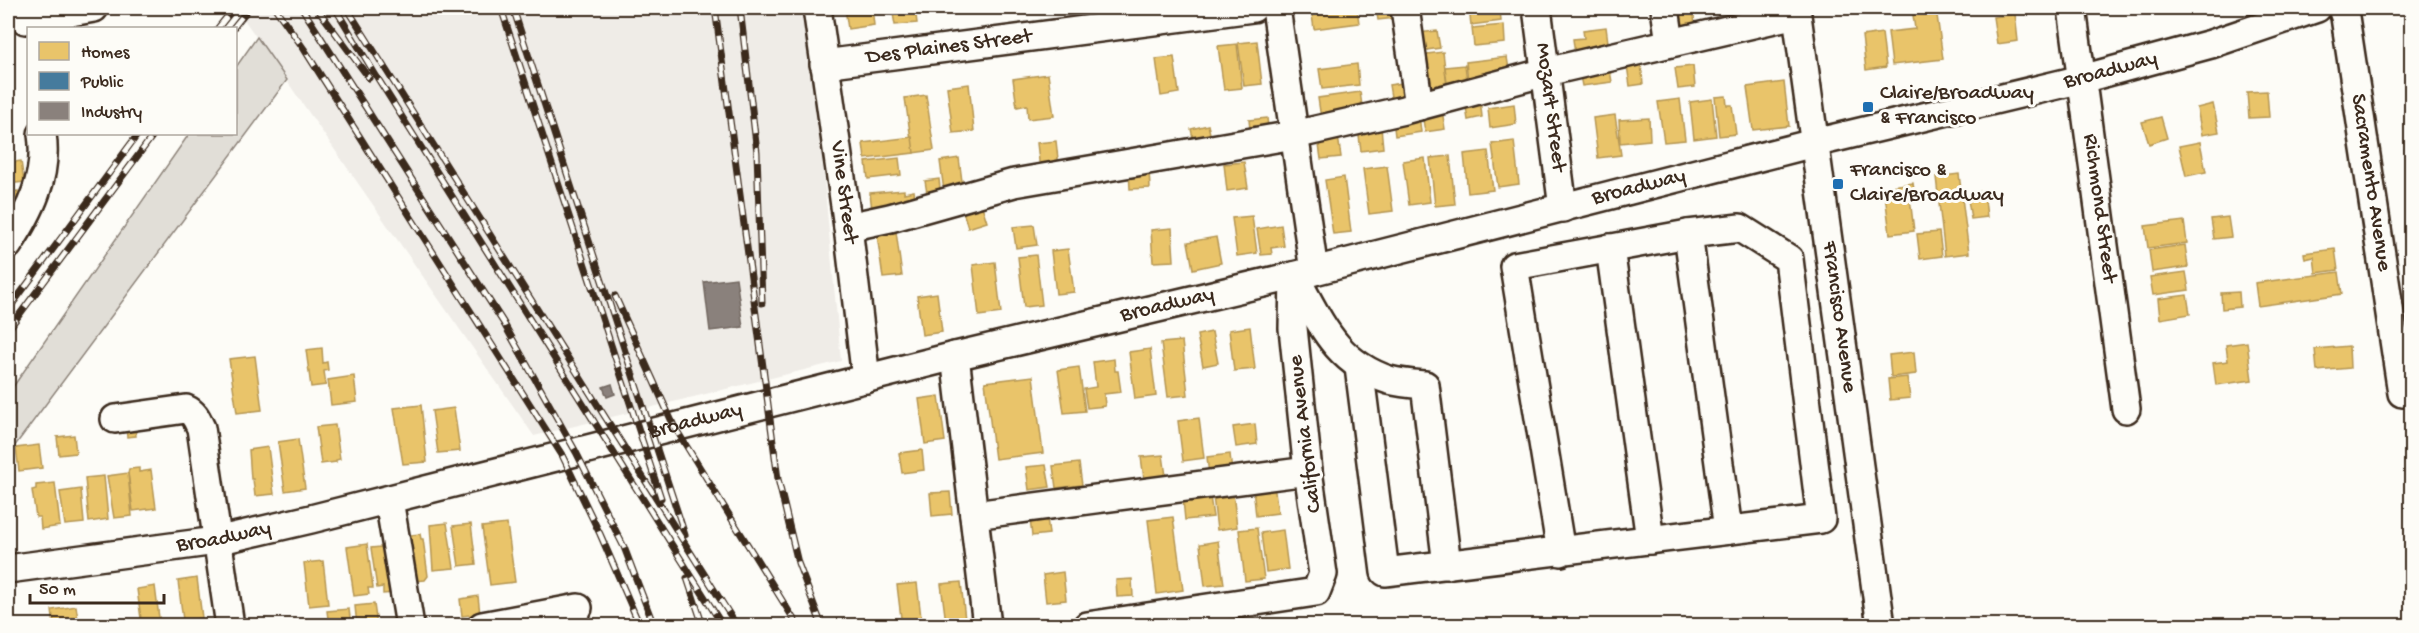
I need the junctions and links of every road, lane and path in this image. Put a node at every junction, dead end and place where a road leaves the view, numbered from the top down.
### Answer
1 (94, 8) edge
2 (817, 8) edge
3 (1253, 8) edge
4 (1276, 8) edge
5 (1405, 8) edge
6 (1537, 8) edge
7 (1665, 8) edge
8 (2072, 8) edge
9 (2317, 8) edge
10 (2342, 8) edge
11 (1796, 11) edge
12 (26, 23) edge
13 (1670, 43) junction
14 (824, 64) junction
15 (1546, 72) junction
16 (2082, 79) junction
17 (1419, 106) junction
18 (42, 135) edge
19 (1294, 135) junction
20 (1814, 143) junction
21 (1563, 208) junction
22 (1535, 215) junction
23 (848, 227) junction
24 (1688, 234) junction
25 (8, 245) edge
26 (1610, 248) junction
27 (1543, 260) junction
28 (1304, 273) junction
29 (955, 356) junction
30 (1359, 367) junction
31 (866, 379) junction
32 (2407, 392) edge
33 (2126, 409) dead end
34 (116, 419) dead end
35 (1308, 471) junction
36 (389, 500) junction
37 (974, 515) junction
38 (1728, 530) junction
39 (1650, 540) junction
40 (216, 541) junction
41 (1561, 552) junction
42 (1448, 565) junction
43 (8, 568) edge
44 (578, 608) dead end
45 (230, 626) edge
46 (410, 626) edge
47 (482, 626) edge
48 (987, 626) edge
49 (1087, 626) edge
50 (1881, 626) edge

1 - 12 street
2 - 14 street, Vine Street
3 - 14 street, Des Plaines Street
4 - 19 street, California Avenue
5 - 17 street
6 - 15 street, Mozart Street
7 - 13 street
8 - 16 street, Richmond Street
9 - 16 street, Broadway
10 - 32 street, Sacramento Avenue
11 - 13 street
11 - 20 street, Francisco Avenue
13 - 15 street
14 - 23 street, Vine Street
15 - 17 street
15 - 21 street, Mozart Street
16 - 20 street, Broadway
16 - 33 street, Richmond Street
17 - 19 street
18 - 25 street
19 - 23 street
19 - 28 street, California Avenue
20 - 21 street, Broadway
20 - 50 street, Francisco Avenue
21 - 22 street, Broadway
22 - 27 street
22 - 28 street, Broadway
23 - 31 street, Vine Street
24 - 26 street
24 - 38 street
24 - 38 street
26 - 27 street
26 - 39 street
27 - 41 street
28 - 29 street, Broadway
28 - 30 street
28 - 35 street, California Avenue
29 - 31 street, Broadway
29 - 37 street
30 - 42 street
30 - 42 street
31 - 36 street, Broadway
34 - 40 street
35 - 37 street
35 - 49 street, California Avenue
36 - 40 street, Broadway
36 - 46 street
37 - 48 street
38 - 39 street
39 - 41 street
40 - 43 street, Broadway
40 - 45 street
41 - 42 street
44 - 47 street

